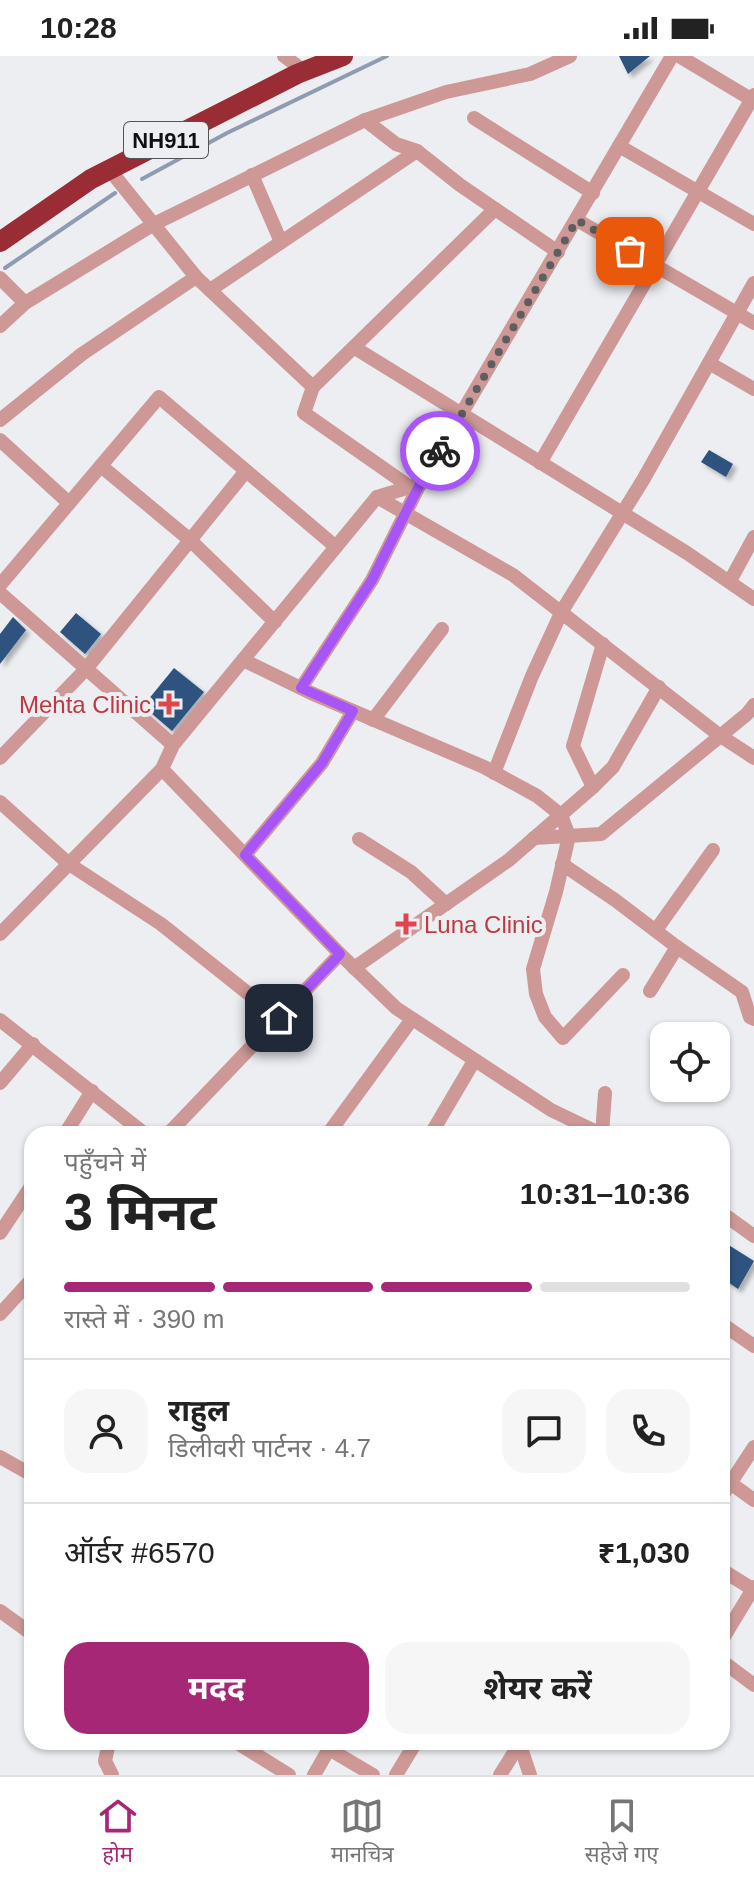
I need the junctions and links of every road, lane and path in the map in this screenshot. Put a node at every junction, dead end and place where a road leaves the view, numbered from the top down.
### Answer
1 (284, 56) edge
2 (343, 56) edge
3 (570, 56) edge
4 (672, 56) edge
5 (679, 56) edge
6 (304, 71) junction
7 (753, 99) edge
8 (474, 118) dead end
9 (365, 120) junction
10 (619, 146) junction
11 (417, 151) junction
12 (109, 169) junction
13 (252, 175) junction
14 (699, 191) junction
15 (593, 193) junction
16 (495, 209) junction
17 (577, 220) junction
18 (154, 224) junction
19 (754, 224) edge
20 (0, 242) edge
21 (281, 242) junction
22 (558, 252) junction
23 (657, 266) junction
24 (196, 277) junction
25 (0, 278) edge
26 (754, 283) edge
27 (210, 290) junction
28 (25, 303) junction
29 (737, 313) junction
30 (754, 323) edge
31 (0, 326) edge
32 (355, 348) junction
33 (709, 363) junction
34 (313, 387) junction
35 (754, 389) edge
36 (461, 415) junction
37 (0, 420) edge
38 (0, 440) edge
39 (540, 463) junction
40 (101, 466) junction
41 (246, 471) junction
42 (415, 485) junction
43 (377, 497) junction
44 (69, 503) junction
45 (406, 513) junction
46 (622, 513) junction
47 (754, 537) edge
48 (190, 540) junction
49 (336, 547) junction
50 (730, 581) junction
51 (0, 585) edge
52 (0, 593) edge
53 (754, 599) edge
54 (562, 611) junction
55 (275, 622) junction
56 (442, 629) dead end
57 (603, 644) junction
58 (243, 660) junction
59 (86, 669) junction
60 (659, 687) junction
61 (301, 688) junction
62 (754, 705) edge
63 (353, 711) junction
64 (373, 720) junction
65 (719, 735) junction
66 (173, 745) junction
67 (0, 758) edge
68 (754, 758) edge
69 (162, 769) junction
70 (494, 773) junction
71 (593, 787) junction
72 (0, 802) edge
73 (561, 815) junction
74 (569, 836) junction
75 (534, 838) junction
76 (359, 839) dead end
77 (713, 850) dead end
78 (245, 855) junction
79 (69, 864) junction
80 (562, 864) junction
81 (446, 904) junction
82 (656, 930) junction
83 (0, 934) edge
84 (677, 947) junction
85 (340, 954) junction
86 (354, 968) junction
87 (623, 975) dead end
88 (650, 991) dead end
89 (279, 1018) junction
90 (412, 1019) junction
91 (754, 1019) edge
92 (0, 1020) edge
93 (33, 1044) junction
94 (474, 1061) junction
95 (0, 1083) edge
96 (92, 1091) junction
97 (605, 1093) dead end
98 (70, 1126) edge
99 (135, 1126) edge
100 (176, 1126) edge
101 (334, 1126) edge
102 (436, 1126) edge
103 (584, 1126) edge
104 (602, 1126) edge
105 (24, 1197) edge
106 (730, 1219) edge
107 (0, 1233) edge
108 (754, 1236) edge
109 (24, 1291) edge
110 (0, 1314) edge
111 (730, 1330) edge
112 (754, 1346) edge
113 (754, 1447) edge
114 (0, 1457) edge
115 (24, 1470) edge
116 (730, 1479) edge
117 (730, 1488) edge
118 (754, 1500) edge
119 (730, 1575) edge
120 (754, 1589) edge
121 (0, 1611) edge
122 (730, 1627) edge
123 (24, 1628) edge
124 (730, 1667) edge
125 (754, 1685) edge
126 (107, 1750) edge
127 (249, 1750) edge
128 (328, 1750) edge
129 (338, 1750) edge
130 (411, 1750) edge
131 (516, 1750) edge
132 (522, 1750) edge
133 (112, 1775) edge
134 (289, 1775) edge
135 (314, 1775) edge
136 (373, 1775) edge
137 (396, 1775) edge
138 (500, 1775) edge
139 (530, 1775) edge

1 - 6 street
2 - 6 highway, NH911
3 - 9 street
4 - 10 street
5 - 7 street
6 - 12 highway, NH911
7 - 14 street
8 - 15 street
9 - 11 street
9 - 13 street
10 - 14 street
10 - 15 street
11 - 16 street
11 - 21 street
12 - 18 street
12 - 20 highway, NH911
13 - 18 street
13 - 21 street
14 - 19 street
14 - 23 street
15 - 17 street
16 - 22 street
16 - 32 street
17 - 22 street
17 - 23 street
18 - 24 street
18 - 28 street
21 - 27 street
22 - 36 street
23 - 29 street
23 - 39 street
24 - 27 street
24 - 37 street
25 - 28 street
26 - 29 street
27 - 34 street
28 - 31 street
29 - 30 street
29 - 33 street
32 - 34 street
32 - 36 street
33 - 35 street
33 - 46 street
34 - 42 street
36 - 39 street
36 - 42 street
38 - 44 street
39 - 46 street
40 - 41 street
40 - 44 street
40 - 48 street
41 - 48 street
41 - 49 street
42 - 43 street
42 - 45 street
43 - 45 street
43 - 49 street
44 - 51 street
45 - 54 street
45 - 61 street
46 - 50 street
46 - 54 street
47 - 50 street
48 - 55 street
48 - 59 street
49 - 55 street
50 - 53 street
52 - 59 street
54 - 57 street
54 - 70 street
55 - 58 street
56 - 64 street
57 - 60 street
57 - 71 street
58 - 61 street
58 - 66 street
59 - 66 street
59 - 67 street
60 - 65 street
60 - 71 street
61 - 63 street
62 - 65 street
63 - 64 street
63 - 78 street
64 - 70 street
65 - 68 street
65 - 74 street
66 - 69 street
69 - 78 street
69 - 79 street
70 - 73 street
71 - 73 street
72 - 79 street
73 - 74 street
73 - 75 street
74 - 75 street
74 - 80 street
75 - 81 street
76 - 81 street
77 - 82 street
78 - 85 street
79 - 83 street
79 - 89 street
80 - 82 street
80 - 87 street
81 - 86 street
82 - 84 street
84 - 88 street
84 - 91 street
85 - 86 street
85 - 89 street
86 - 90 street
89 - 100 street
90 - 94 street
90 - 101 street
92 - 93 street
93 - 95 street
93 - 96 street
94 - 102 street
94 - 103 street
96 - 98 street
96 - 99 street
97 - 104 street
105 - 107 street
106 - 108 street
109 - 110 street
111 - 112 street
113 - 116 street
114 - 115 street
117 - 118 street
119 - 120 street
120 - 122 street
121 - 123 street
124 - 125 street
126 - 133 street
127 - 134 street
128 - 135 street
129 - 136 street
130 - 137 street
131 - 138 street
132 - 139 street

